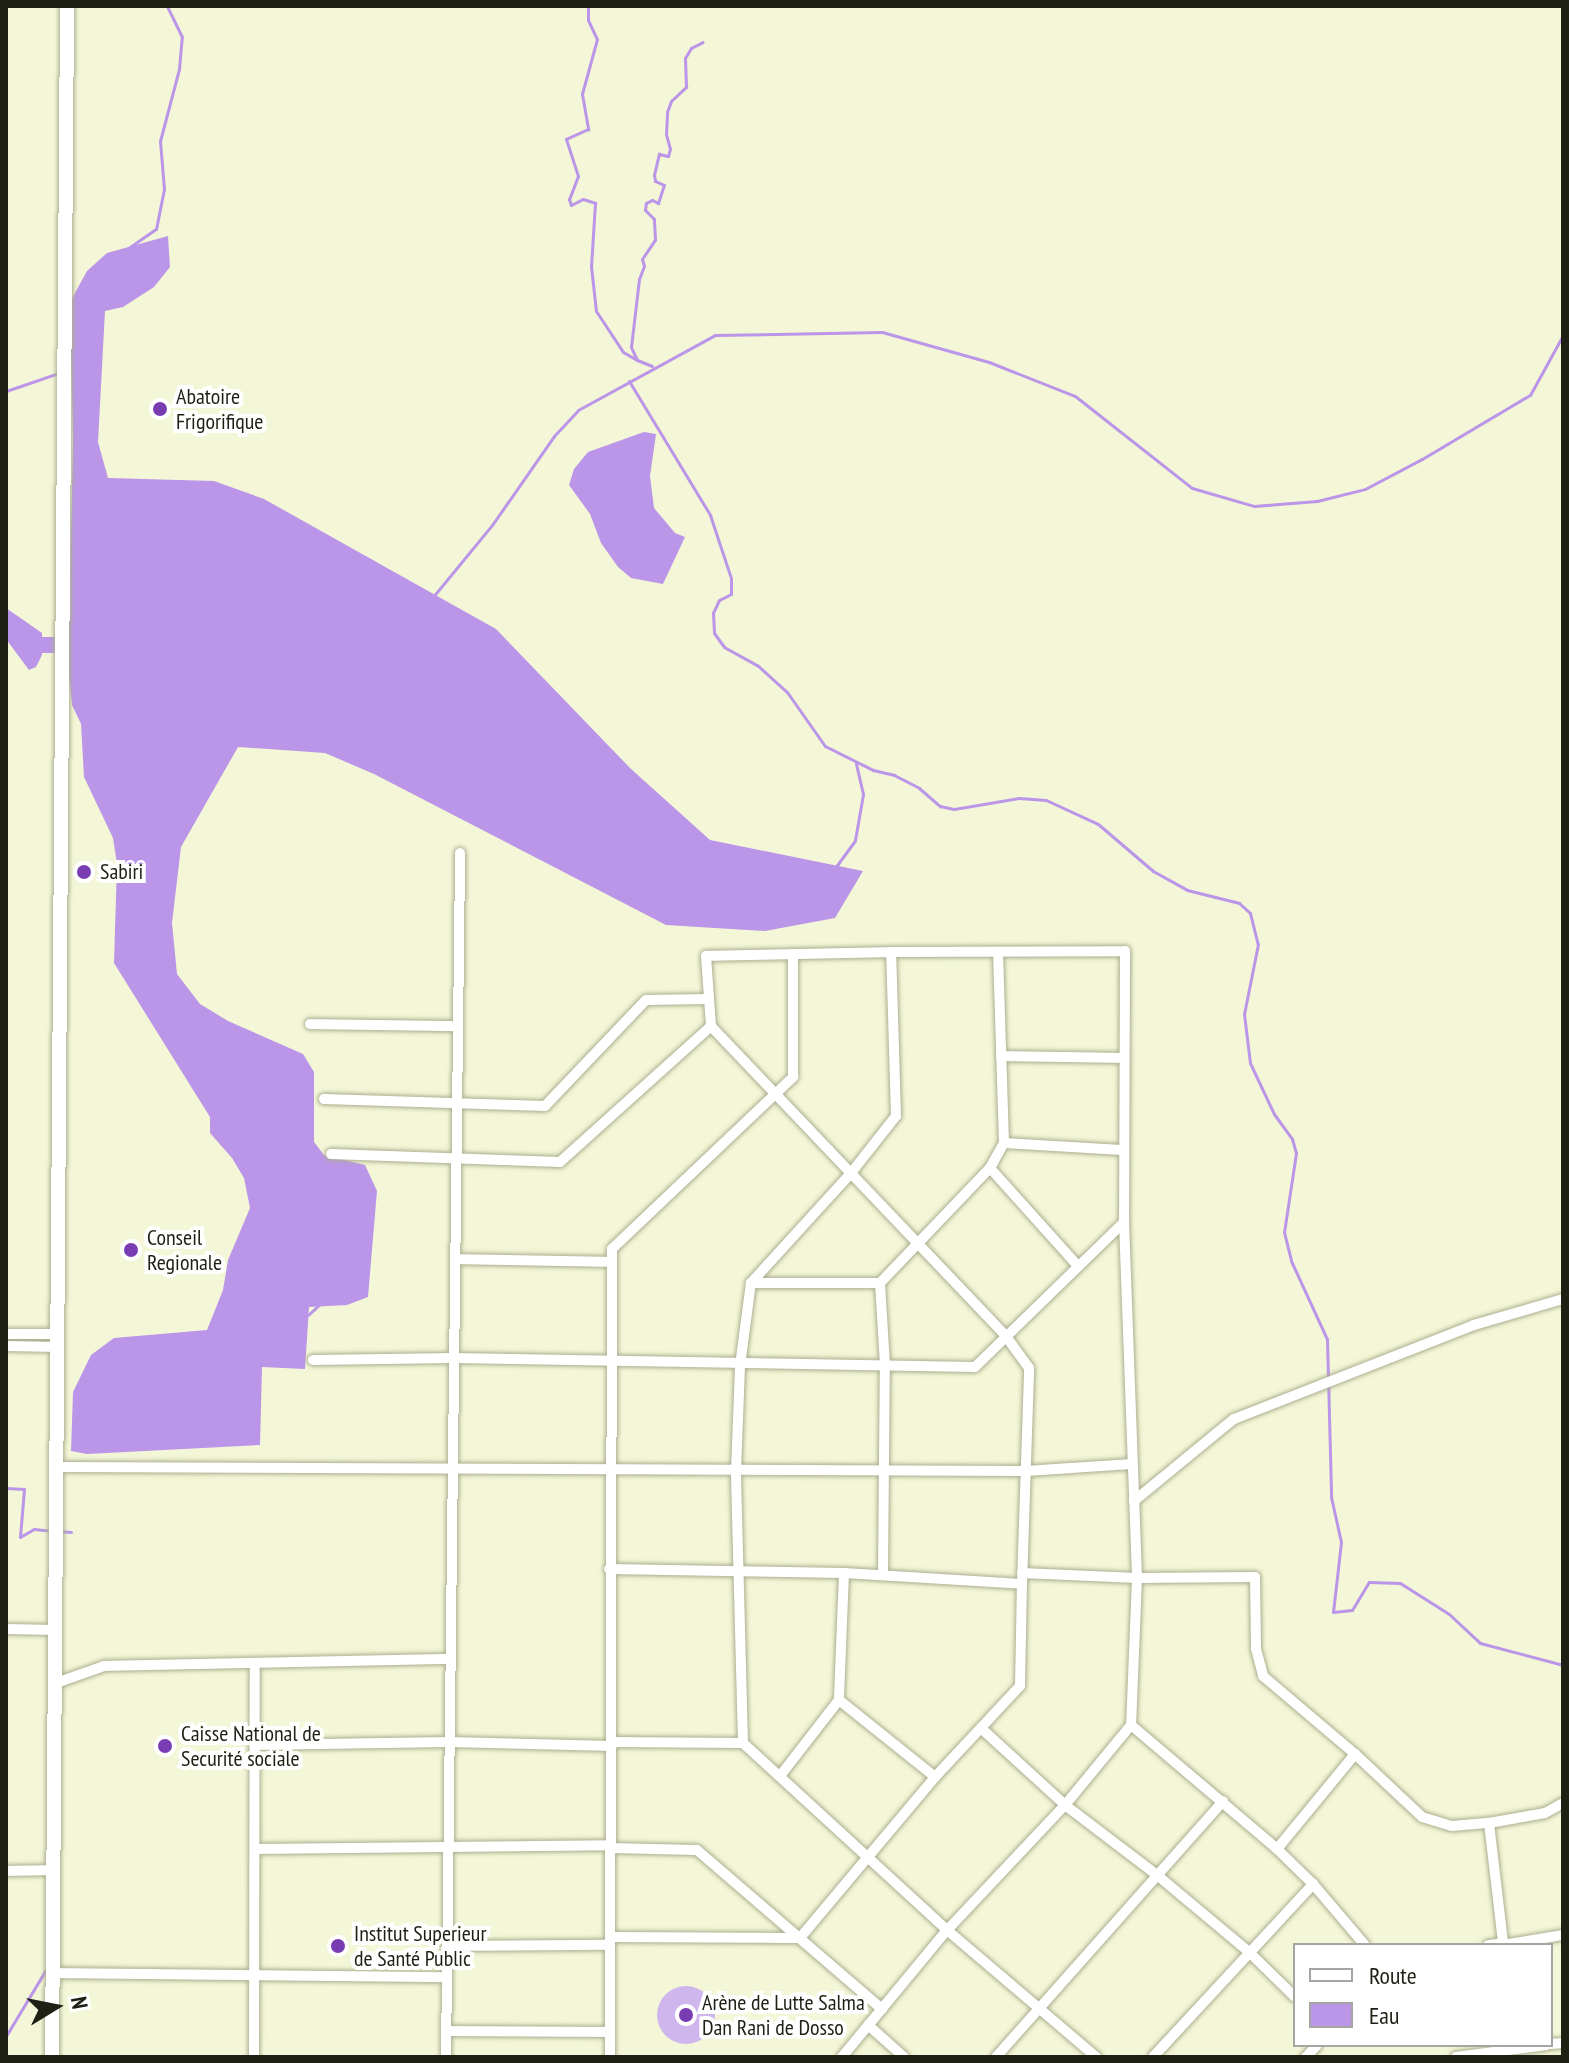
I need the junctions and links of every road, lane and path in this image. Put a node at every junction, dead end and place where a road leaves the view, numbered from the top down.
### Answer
1 (67, 6) edge
2 (460, 853) dead end
3 (891, 952) junction
4 (998, 952) junction
5 (793, 954) junction
6 (709, 999) junction
7 (310, 1024) dead end
8 (458, 1026) junction
9 (711, 1026) junction
10 (1001, 1056) junction
11 (1124, 1058) junction
12 (776, 1094) junction
13 (324, 1099) dead end
14 (457, 1104) junction
15 (1004, 1143) junction
16 (1122, 1150) junction
17 (331, 1154) dead end
18 (456, 1159) junction
19 (990, 1168) junction
20 (851, 1173) junction
21 (1124, 1222) junction
22 (917, 1242) junction
23 (455, 1259) junction
24 (612, 1262) junction
25 (1078, 1266) junction
26 (751, 1283) junction
27 (880, 1283) junction
28 (1563, 1299) edge
29 (6, 1334) edge
30 (1006, 1336) junction
31 (59, 1340) junction
32 (6, 1346) edge
33 (454, 1358) junction
34 (313, 1360) dead end
35 (613, 1362) junction
36 (885, 1365) junction
37 (740, 1366) junction
38 (1132, 1464) junction
39 (57, 1467) junction
40 (452, 1471) junction
41 (612, 1471) junction
42 (736, 1471) junction
43 (885, 1471) junction
44 (1026, 1471) junction
45 (1134, 1501) junction
46 (609, 1569) junction
47 (739, 1572) junction
48 (844, 1573) junction
49 (883, 1575) junction
50 (1022, 1578) junction
51 (1137, 1578) junction
52 (6, 1629) edge
53 (57, 1630) junction
54 (450, 1659) junction
55 (255, 1664) junction
56 (56, 1683) junction
57 (839, 1700) junction
58 (1131, 1725) junction
59 (983, 1730) junction
60 (449, 1742) junction
61 (743, 1743) junction
62 (612, 1744) junction
63 (255, 1745) junction
64 (1355, 1754) junction
65 (780, 1776) junction
66 (935, 1777) junction
67 (1223, 1801) junction
68 (1563, 1803) edge
69 (1065, 1805) junction
70 (1489, 1823) junction
71 (448, 1847) junction
72 (611, 1847) junction
73 (255, 1849) junction
74 (1277, 1849) junction
75 (870, 1858) junction
76 (54, 1870) junction
77 (6, 1871) edge
78 (1157, 1875) junction
79 (1313, 1884) junction
80 (947, 1930) junction
81 (1563, 1935) edge
82 (800, 1938) junction
83 (610, 1941) junction
84 (1363, 1943) edge
85 (1503, 1943) edge
86 (1510, 1943) edge
87 (447, 1946) junction
88 (1249, 1952) junction
89 (53, 1973) junction
90 (255, 1975) junction
91 (446, 1977) junction
92 (1293, 1995) edge
93 (1039, 2008) junction
94 (882, 2009) junction
95 (868, 2025) junction
96 (446, 2031) junction
97 (610, 2032) junction
98 (1518, 2050) edge
99 (52, 2057) edge
100 (254, 2057) edge
101 (446, 2057) edge
102 (610, 2057) edge
103 (842, 2057) edge
104 (904, 2057) edge
105 (996, 2057) edge
106 (1096, 2057) edge
107 (1153, 2057) edge
108 (1456, 2057) edge

1 - 31 highway
2 - 8 street
3 - 4 street
3 - 5 street
3 - 20 street
4 - 10 street
4 - 11 street
5 - 6 street
5 - 12 street
6 - 9 street
6 - 14 street
7 - 8 street
8 - 14 street
9 - 12 street
9 - 18 street
10 - 11 street
10 - 15 street
11 - 16 street
12 - 20 street
12 - 24 street
13 - 14 street
14 - 18 street
15 - 16 street
15 - 19 street
16 - 21 street
17 - 18 street
18 - 23 street
19 - 22 street
19 - 25 street
20 - 22 street
20 - 26 street
21 - 25 street
21 - 38 street
22 - 27 street
22 - 30 street
23 - 24 street
23 - 33 street
24 - 35 street
25 - 30 street
26 - 27 street
26 - 37 street
27 - 36 street
28 - 45 street
29 - 31 street
30 - 36 street
30 - 44 street
31 - 32 street
31 - 39 highway
33 - 34 street
33 - 35 street
33 - 40 street
35 - 37 street
35 - 41 street
36 - 37 street
36 - 43 street
37 - 42 street
38 - 44 street
38 - 45 street
39 - 40 street
39 - 53 highway
40 - 41 street
40 - 54 street
41 - 42 street
41 - 46 street
42 - 43 street
42 - 47 street
43 - 44 street
43 - 49 street
44 - 50 street
45 - 51 street
46 - 47 street
46 - 62 street
47 - 48 street
47 - 61 street
48 - 49 street
48 - 57 street
49 - 50 street
50 - 51 street
50 - 59 street
51 - 58 street
51 - 64 street
52 - 53 street
53 - 56 highway
54 - 55 street
54 - 60 street
55 - 56 street
55 - 63 street
56 - 76 highway
57 - 65 street
57 - 66 street
58 - 67 street
58 - 69 street
59 - 66 street
59 - 69 street
60 - 62 street
60 - 63 street
60 - 71 street
61 - 62 street
61 - 65 street
62 - 72 street
63 - 73 street
64 - 70 street
64 - 74 street
65 - 75 street
66 - 75 street
67 - 74 street
67 - 78 street
68 - 70 street
69 - 78 street
69 - 80 street
70 - 85 street
71 - 72 street
71 - 73 street
71 - 87 street
72 - 82 street
72 - 83 street
73 - 90 street
74 - 79 street
75 - 80 street
75 - 82 street
76 - 77 street
76 - 89 highway
78 - 88 street
78 - 93 street
79 - 84 street
79 - 88 street
80 - 93 street
80 - 94 street
81 - 86 street
82 - 83 street
82 - 94 street
83 - 87 street
83 - 97 street
87 - 91 street
88 - 92 street
88 - 107 street
89 - 90 street
89 - 99 highway
90 - 91 street
90 - 100 street
91 - 96 street
93 - 105 street
93 - 106 street
94 - 95 street
95 - 103 street
95 - 104 street
96 - 97 street
96 - 101 street
97 - 102 street
98 - 108 street

